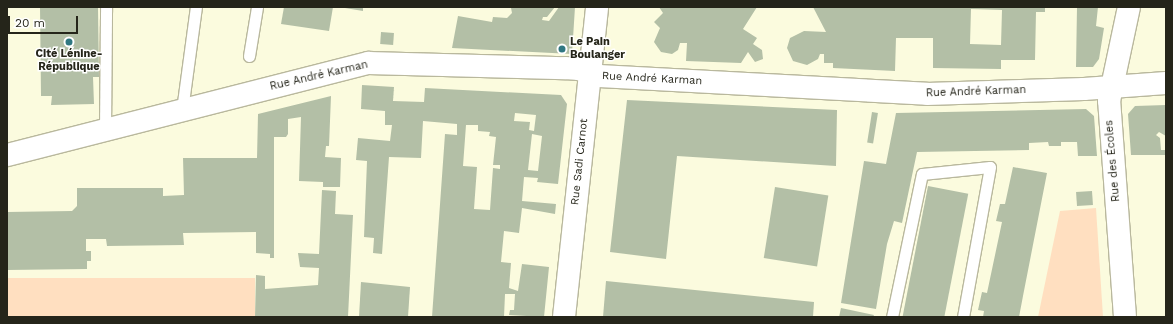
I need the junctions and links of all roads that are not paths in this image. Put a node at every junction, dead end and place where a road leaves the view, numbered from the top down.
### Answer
1 (106, 7) edge
2 (196, 7) edge
3 (257, 7) edge
4 (597, 7) edge
5 (1129, 7) edge
6 (249, 56) dead end
7 (589, 74) junction
8 (1166, 82) edge
9 (1110, 86) junction
10 (182, 110) junction
11 (105, 130) junction
12 (7, 156) edge
13 (564, 317) edge
14 (892, 317) edge
15 (962, 317) edge
16 (1126, 317) edge

1 - 11 lane
2 - 10 lane
3 - 6 lane
4 - 7 street, Rue Sadi Carnot
5 - 9 street, Rue des Écoles
7 - 9 street, Rue André Karman
7 - 10 street, Rue André Karman
7 - 13 street, Rue Sadi Carnot
8 - 9 street, Rue André Karman
9 - 16 street, Rue des Écoles
10 - 11 street, Rue André Karman
11 - 12 street, Rue André Karman
14 - 15 lane

